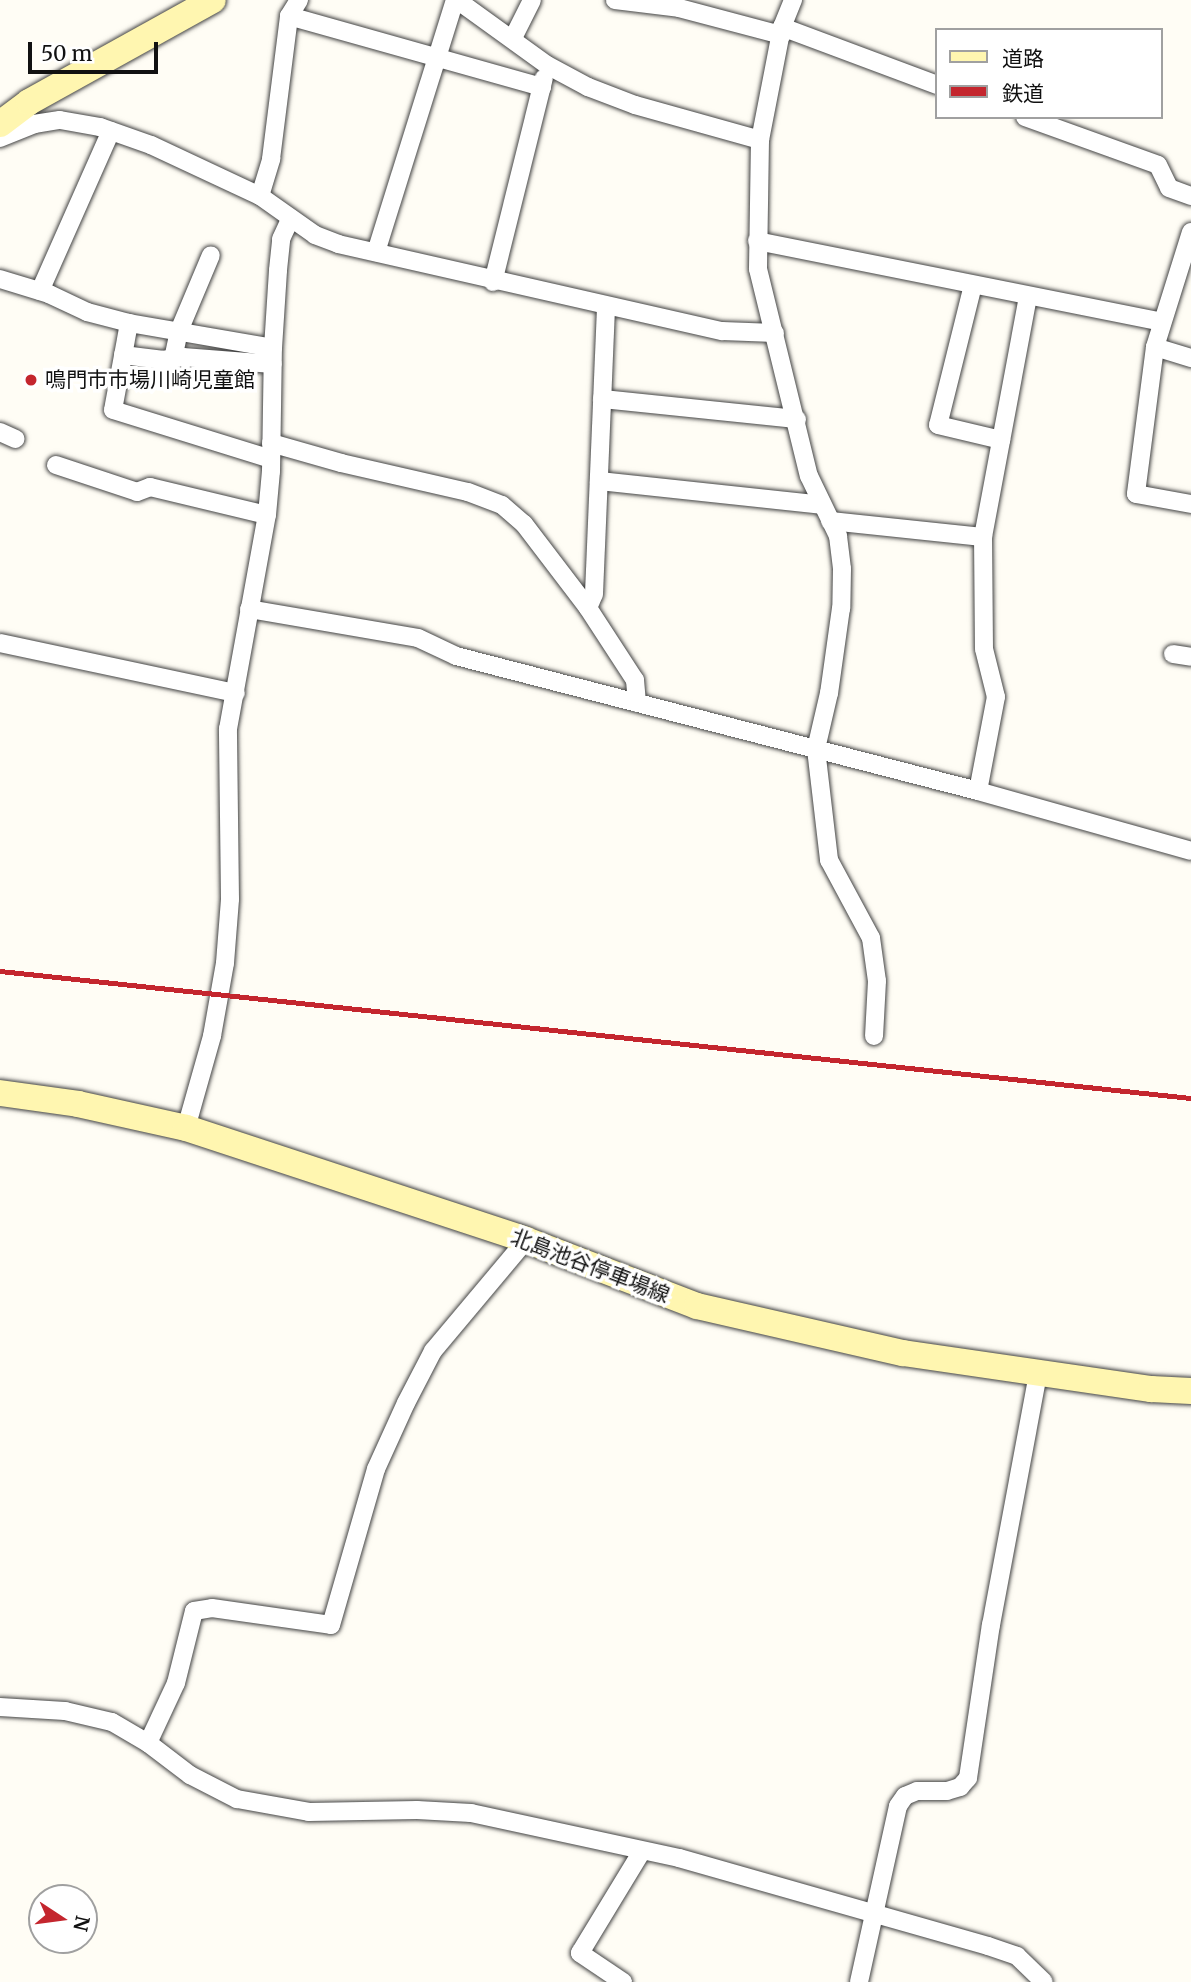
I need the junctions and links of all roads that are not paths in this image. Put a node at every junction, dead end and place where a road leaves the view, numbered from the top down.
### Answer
1 (213, 0) edge
2 (299, 0) edge
3 (456, 0) edge
4 (532, 0) edge
5 (615, 0) edge
6 (793, 0) edge
7 (680, 4) edge
8 (289, 16) junction
9 (782, 31) junction
10 (513, 38) junction
11 (435, 59) junction
12 (547, 65) junction
13 (936, 85) edge
14 (542, 87) junction
15 (1030, 119) edge
16 (0, 124) edge
17 (111, 131) junction
18 (0, 138) edge
19 (760, 140) junction
20 (260, 195) junction
21 (1191, 196) edge
22 (291, 218) junction
23 (1191, 232) edge
24 (757, 241) junction
25 (376, 252) junction
26 (211, 255) dead end
27 (0, 279) edge
28 (493, 282) junction
29 (973, 285) junction
30 (40, 291) junction
31 (1028, 296) junction
32 (606, 307) junction
33 (1162, 322) junction
34 (129, 323) junction
35 (179, 331) junction
36 (775, 333) junction
37 (1155, 347) junction
38 (123, 355) junction
39 (273, 356) junction
40 (1191, 358) edge
41 (173, 359) junction
42 (602, 399) junction
43 (797, 419) junction
44 (1001, 440) junction
45 (271, 451) junction
46 (55, 465) dead end
47 (598, 481) junction
48 (1191, 504) edge
49 (826, 513) junction
50 (267, 514) junction
51 (984, 537) junction
52 (588, 608) junction
53 (249, 609) junction
54 (0, 643) edge
55 (236, 693) junction
56 (637, 703) junction
57 (816, 748) junction
58 (978, 791) junction
59 (1191, 851) edge
60 (874, 1035) dead end
61 (0, 1093) edge
62 (186, 1128) junction
63 (526, 1240) junction
64 (1038, 1373) junction
65 (1191, 1391) edge
66 (0, 1707) edge
67 (148, 1742) junction
68 (642, 1851) junction
69 (872, 1915) junction
70 (622, 1982) edge
71 (859, 1982) edge
72 (1044, 1982) edge

1 - 16 main road
2 - 8 street
3 - 10 street
3 - 11 street
4 - 10 street
5 - 7 street
6 - 9 street
7 - 9 street
8 - 11 street
8 - 20 street
9 - 13 street
9 - 19 street
10 - 12 street
11 - 14 street
11 - 25 street
12 - 14 street
12 - 19 street
14 - 28 street
15 - 21 street
17 - 18 street
17 - 20 street
17 - 30 street
19 - 24 street
20 - 22 street
22 - 25 street
22 - 39 street
23 - 33 street
24 - 29 street
24 - 36 street
25 - 28 street
26 - 35 street
27 - 30 street
28 - 32 street
29 - 31 street
29 - 44 street
30 - 34 street
31 - 33 street
31 - 44 street
32 - 36 street
32 - 42 street
33 - 37 street
34 - 35 street
34 - 38 street
35 - 39 street
35 - 41 street
36 - 43 street
37 - 40 street
37 - 48 street
38 - 41 street
38 - 45 street
39 - 41 street
39 - 45 street
42 - 43 street
42 - 47 street
43 - 49 street
44 - 51 street
45 - 50 street
45 - 52 street
46 - 50 street
47 - 49 street
47 - 52 street
49 - 51 street
49 - 57 street
50 - 53 street
51 - 58 street
52 - 56 street
53 - 55 street
53 - 56 street
54 - 55 street
55 - 62 street
56 - 57 street
57 - 58 street
57 - 60 street
58 - 59 street
61 - 62 main road, 北島池谷停車場線
62 - 63 main road, 北島池谷停車場線
63 - 64 main road, 北島池谷停車場線
63 - 67 street
64 - 65 main road, 北島池谷停車場線
64 - 69 street
66 - 67 street
67 - 68 street
68 - 69 street
68 - 70 street
69 - 71 street
69 - 72 street

